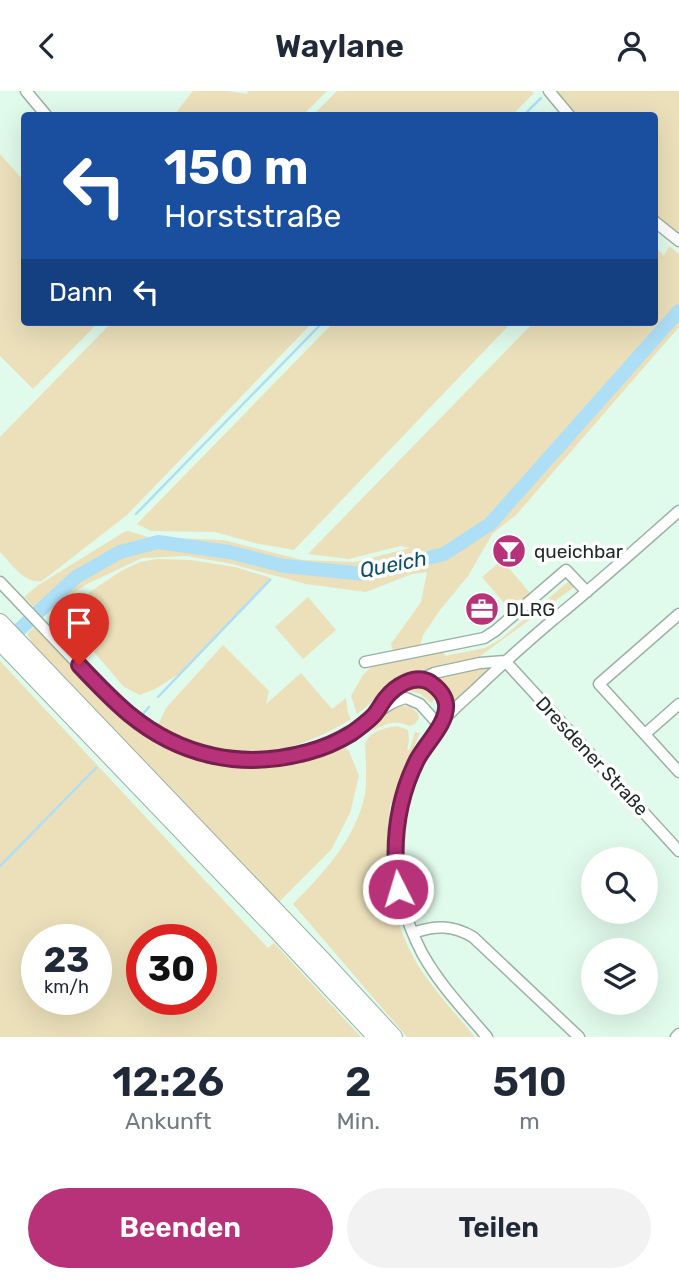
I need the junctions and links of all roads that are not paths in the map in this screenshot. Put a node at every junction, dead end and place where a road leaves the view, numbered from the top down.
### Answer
1 (26, 91) edge
2 (549, 91) edge
3 (44, 112) edge
4 (566, 112) edge
5 (658, 224) edge
6 (679, 241) edge
7 (679, 511) edge
8 (0, 583) edge
9 (587, 592) junction
10 (679, 614) edge
11 (0, 623) edge
12 (0, 642) edge
13 (18, 651) junction
14 (505, 661) junction
15 (365, 662) dead end
16 (418, 680) junction
17 (679, 704) edge
18 (374, 715) junction
19 (442, 722) junction
20 (645, 734) junction
21 (679, 772) edge
22 (679, 851) edge
23 (413, 933) junction
24 (376, 1037) edge
25 (394, 1037) edge
26 (486, 1037) edge
27 (579, 1037) edge

1 - 3 street
2 - 4 street
5 - 6 street
7 - 9 street
8 - 18 street
9 - 14 street
9 - 15 street
10 - 20 street
11 - 13 highway
12 - 13 highway
13 - 24 highway
13 - 25 highway
14 - 16 street
14 - 19 street
14 - 22 street, Dresdener Straße
16 - 18 street
16 - 19 street
17 - 20 street
18 - 19 street
19 - 23 street
20 - 21 street
23 - 26 street
23 - 27 street

